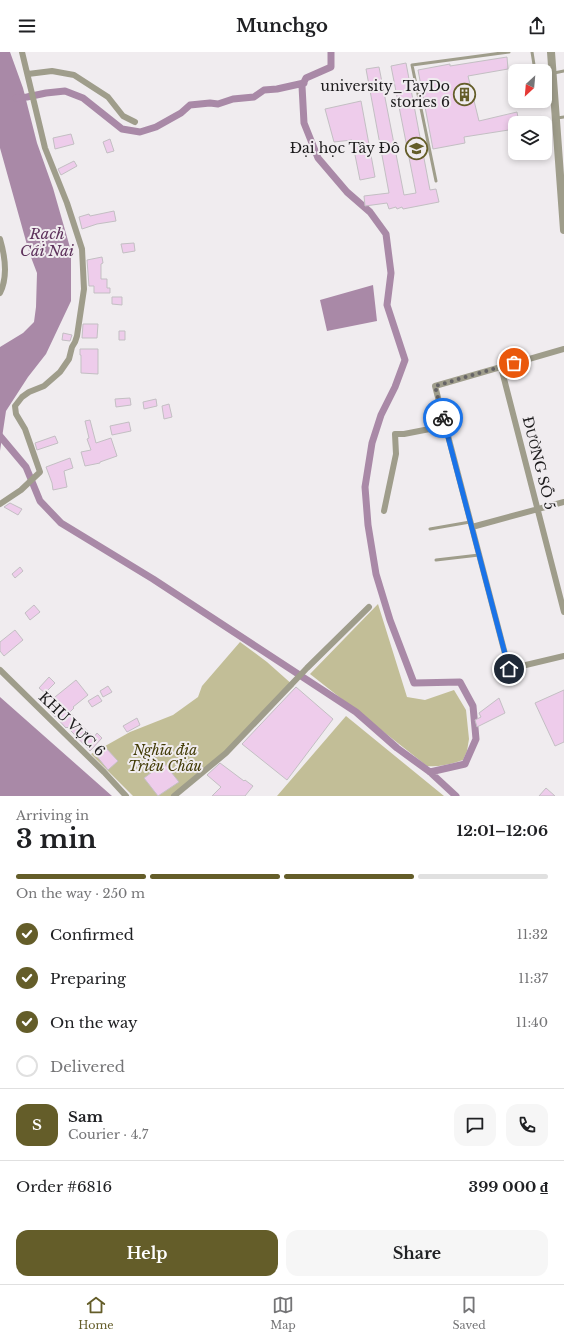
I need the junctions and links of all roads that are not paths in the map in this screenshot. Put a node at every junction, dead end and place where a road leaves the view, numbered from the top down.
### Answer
1 (22, 52) edge
2 (508, 52) edge
3 (532, 52) edge
4 (551, 52) edge
5 (534, 64) edge
6 (551, 64) edge
7 (564, 71) edge
8 (28, 74) junction
9 (552, 76) edge
10 (552, 85) edge
11 (560, 118) edge
12 (135, 122) dead end
13 (436, 182) dead end
14 (564, 230) edge
15 (0, 240) edge
16 (2, 256) edge
17 (0, 294) edge
18 (564, 349) edge
19 (501, 367) junction
20 (445, 426) junction
21 (564, 502) edge
22 (0, 504) edge
23 (538, 510) junction
24 (384, 511) dead end
25 (471, 525) junction
26 (430, 529) dead end
27 (479, 555) junction
28 (436, 560) dead end
29 (369, 607) dead end
30 (564, 612) edge
31 (564, 656) edge
32 (0, 670) edge
33 (126, 796) edge
34 (174, 796) edge

1 - 8 street
2 - 13 lane
3 - 5 lane
4 - 6 street
7 - 9 lane
8 - 12 street
8 - 22 street
10 - 11 street
11 - 14 street
15 - 16 street
16 - 17 street
18 - 19 street
19 - 20 street
19 - 23 street, ĐƯỜNG SỐ 5
20 - 24 street
20 - 25 street
21 - 23 street
23 - 25 street
23 - 30 street, ĐƯỜNG SỐ 5
25 - 26 lane
25 - 27 street
27 - 28 lane
27 - 31 street
29 - 34 street
32 - 33 street, KHU VỰC 6

